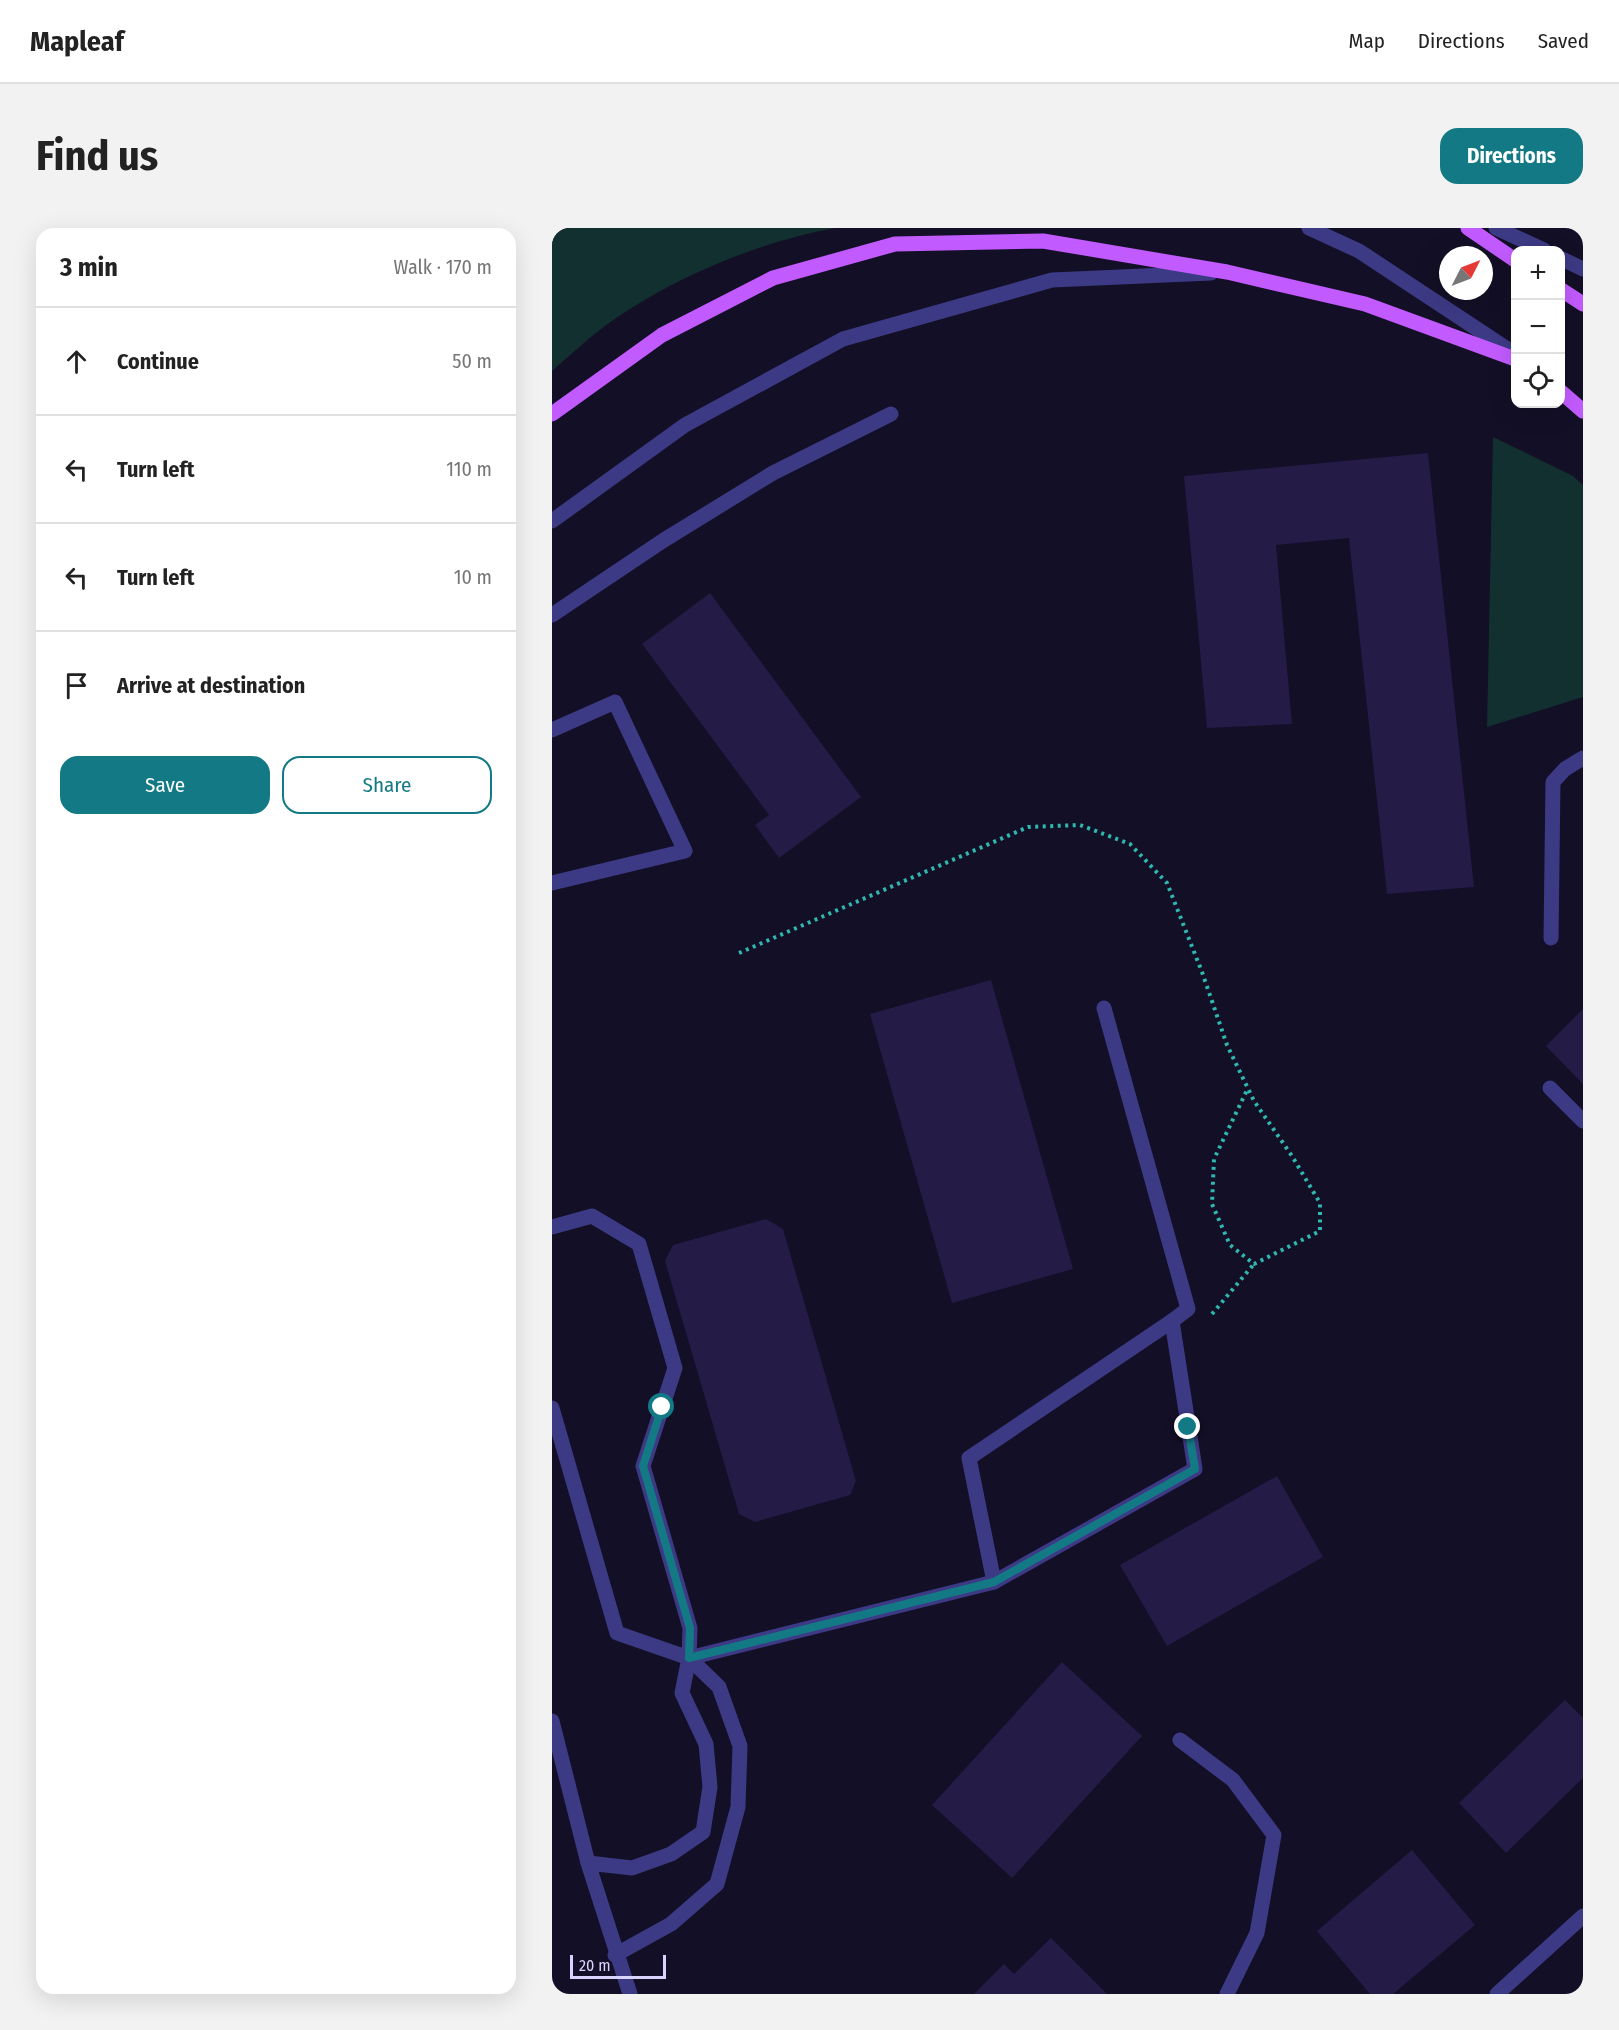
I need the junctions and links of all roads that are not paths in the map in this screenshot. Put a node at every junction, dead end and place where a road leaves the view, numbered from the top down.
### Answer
1 (1309, 228) edge
2 (1468, 228) edge
3 (1496, 228) edge
4 (1535, 246) edge
5 (1511, 257) edge
6 (1565, 260) edge
7 (1583, 269) edge
8 (1227, 272) junction
9 (1565, 292) edge
10 (1583, 304) edge
11 (1511, 351) edge
12 (1511, 358) edge
13 (1565, 395) edge
14 (1583, 411) edge
15 (552, 414) edge
16 (891, 414) dead end
17 (552, 522) edge
18 (552, 615) edge
19 (552, 730) edge
20 (1583, 758) edge
21 (552, 882) edge
22 (1551, 938) dead end
23 (1104, 1008) dead end
24 (1550, 1088) dead end
25 (1583, 1122) edge
26 (552, 1227) edge
27 (1172, 1322) junction
28 (552, 1408) edge
29 (994, 1582) junction
30 (689, 1658) junction
31 (552, 1721) edge
32 (1180, 1740) dead end
33 (588, 1863) junction
34 (1583, 1916) edge
35 (615, 1955) junction
36 (630, 1994) edge
37 (1227, 1994) edge
38 (1497, 1994) edge

1 - 11 street
2 - 5 main road
3 - 4 street
6 - 7 street
8 - 12 main road
8 - 15 main road
8 - 17 street
9 - 10 main road
13 - 14 main road
16 - 18 street
19 - 21 street
20 - 22 street
23 - 27 street
24 - 25 street
26 - 30 street
27 - 29 street
27 - 29 street
28 - 30 street
29 - 30 street
30 - 33 street
30 - 35 street
31 - 33 street
32 - 37 street
33 - 35 street
34 - 38 street
35 - 36 street

